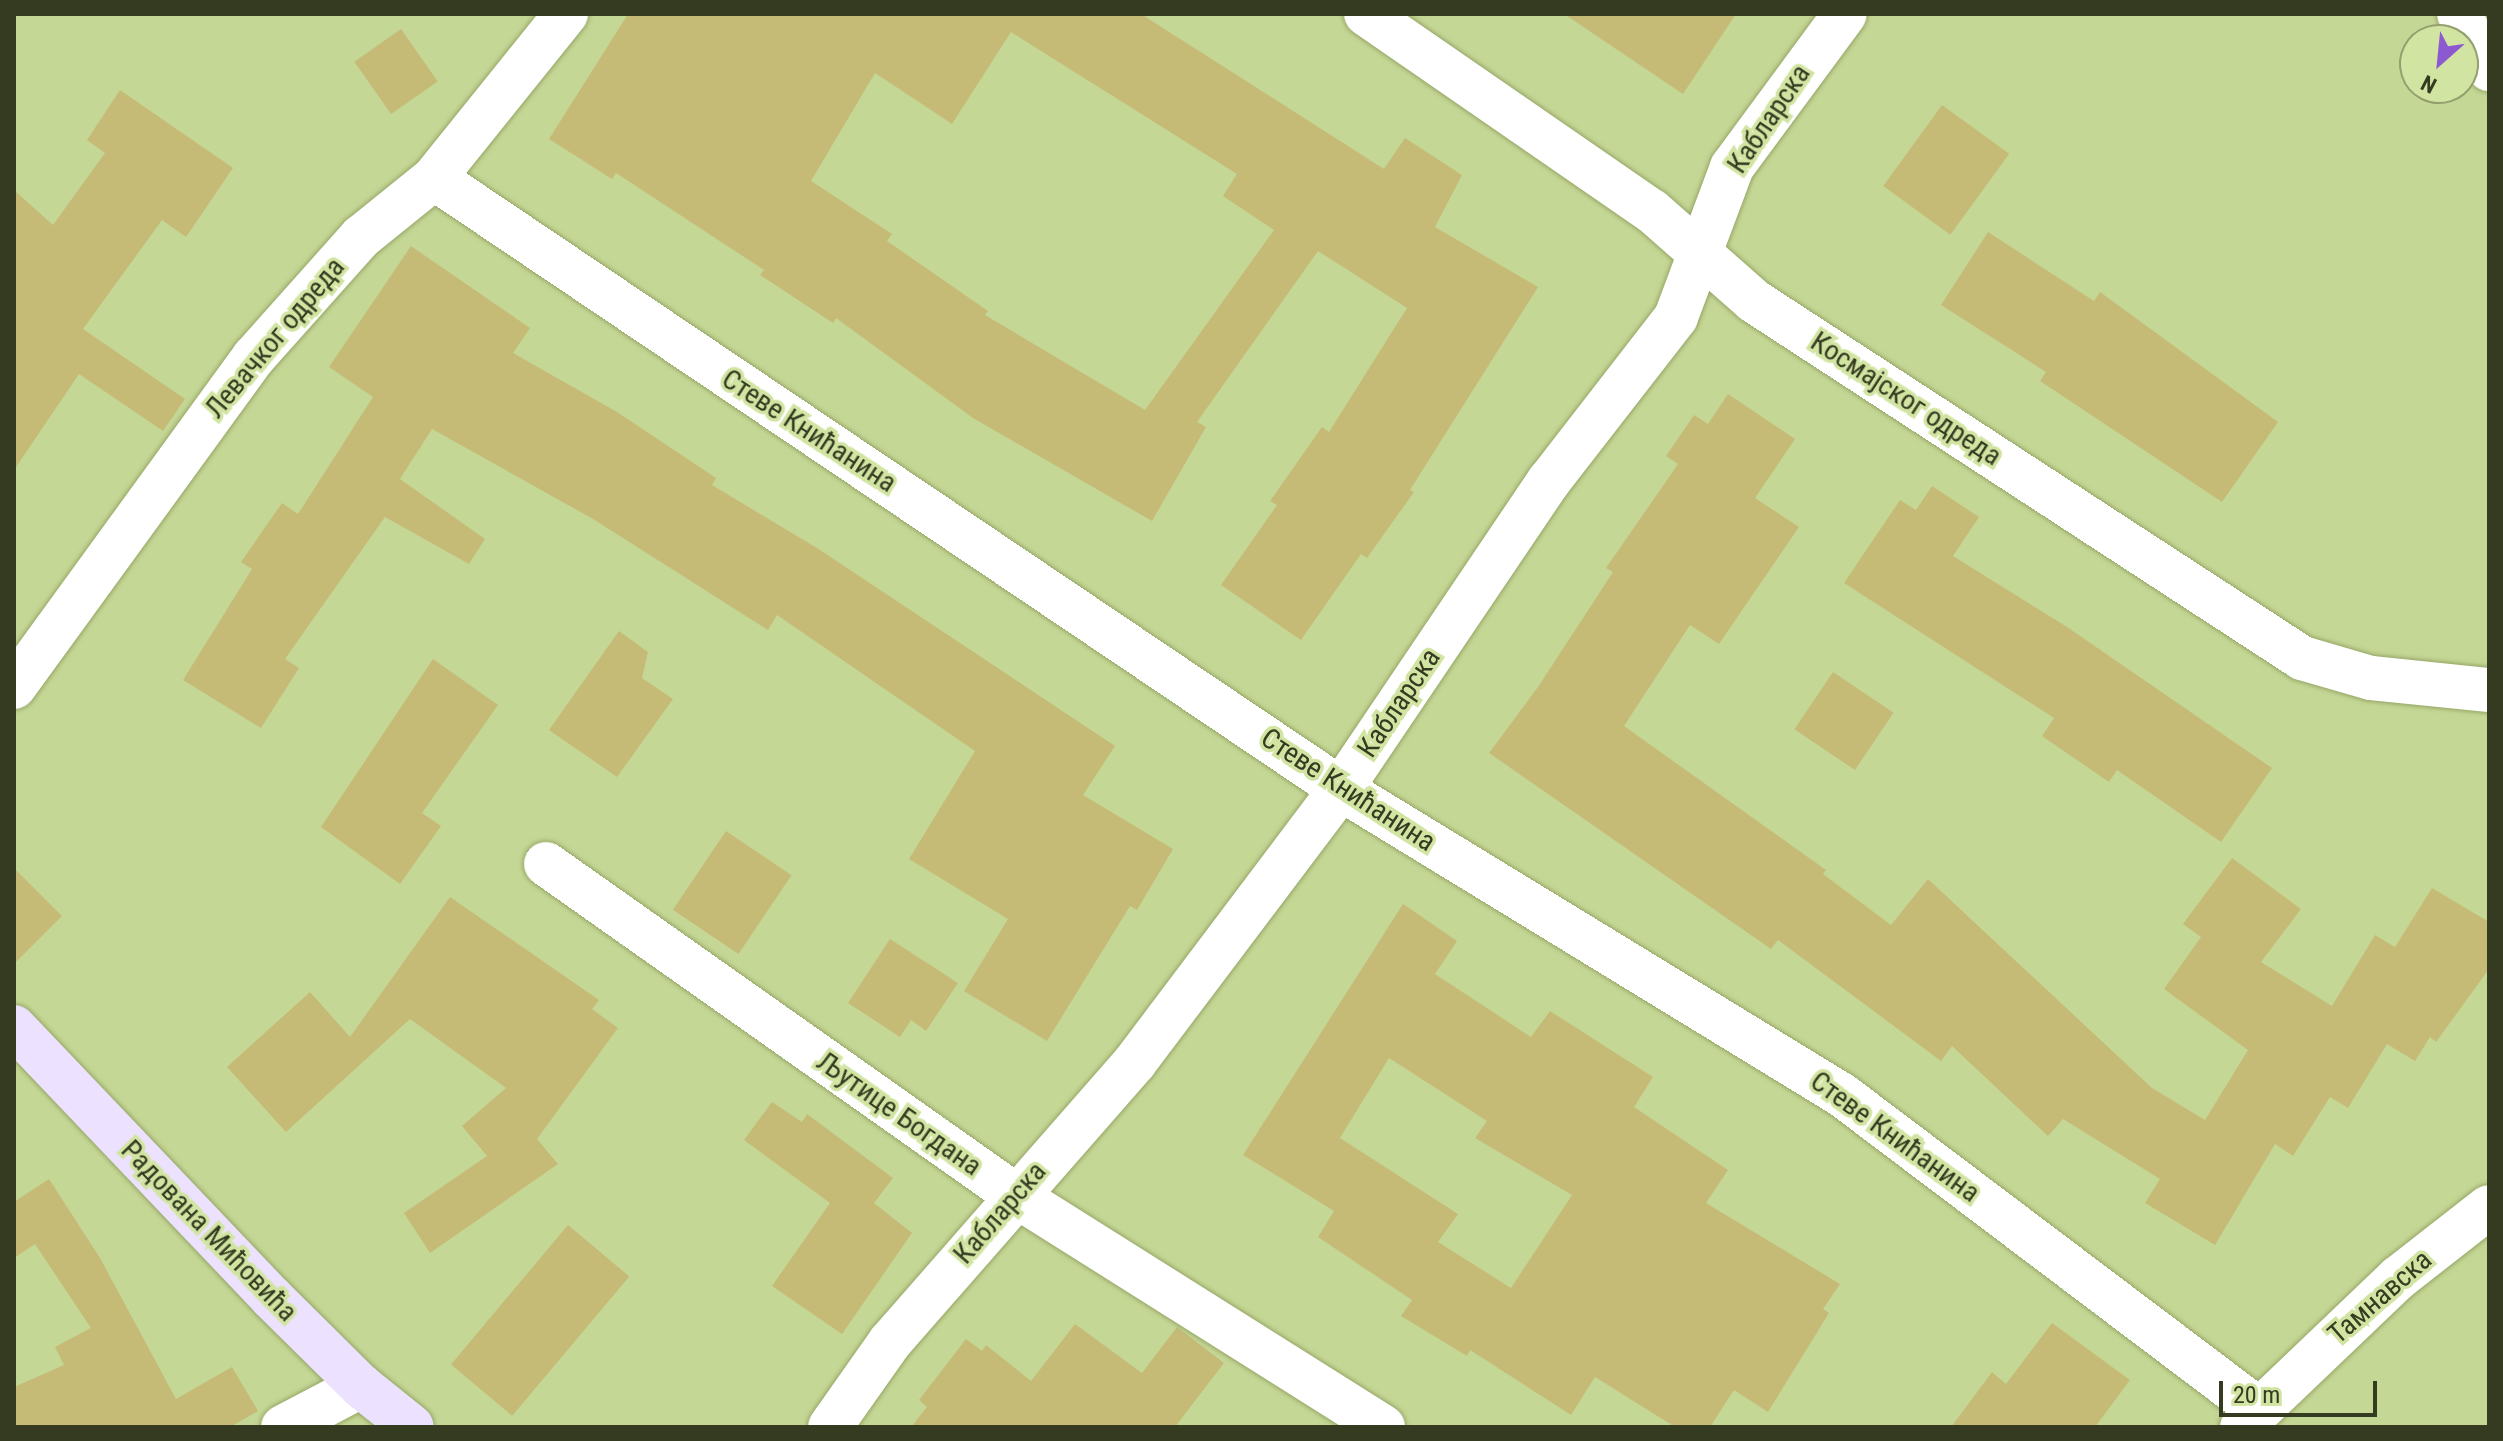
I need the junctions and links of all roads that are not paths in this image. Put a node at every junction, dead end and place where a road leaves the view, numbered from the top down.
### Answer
1 (566, 14) edge
2 (1366, 14) edge
3 (1845, 14) edge
4 (2459, 14) edge
5 (2489, 69) edge
6 (434, 178) junction
7 (1699, 257) junction
8 (14, 687) edge
9 (2489, 690) edge
10 (1341, 789) junction
11 (546, 864) dead end
12 (14, 1027) edge
13 (1015, 1195) junction
14 (2489, 1207) edge
15 (361, 1386) junction
16 (2250, 1418) edge
17 (283, 1427) edge
18 (412, 1427) edge
19 (830, 1427) edge
20 (1383, 1427) edge

1 - 6 street, Левачког одреда
2 - 7 street, Космајског одреда
3 - 7 street, Кабларска
4 - 5 street
6 - 8 street, Левачког одреда
6 - 10 street, Стеве Книћанина
7 - 9 street, Космајског одреда
7 - 10 street, Кабларска
10 - 13 street, Кабларска
10 - 16 street, Стеве Книћанина
11 - 13 street, Љутице Богдана
12 - 15 street, Радована Мићовића
13 - 19 street, Кабларска
13 - 20 street, Љутице Богдана
14 - 16 street, Тамнавска
15 - 17 street
15 - 18 street, Радована Мићовића

